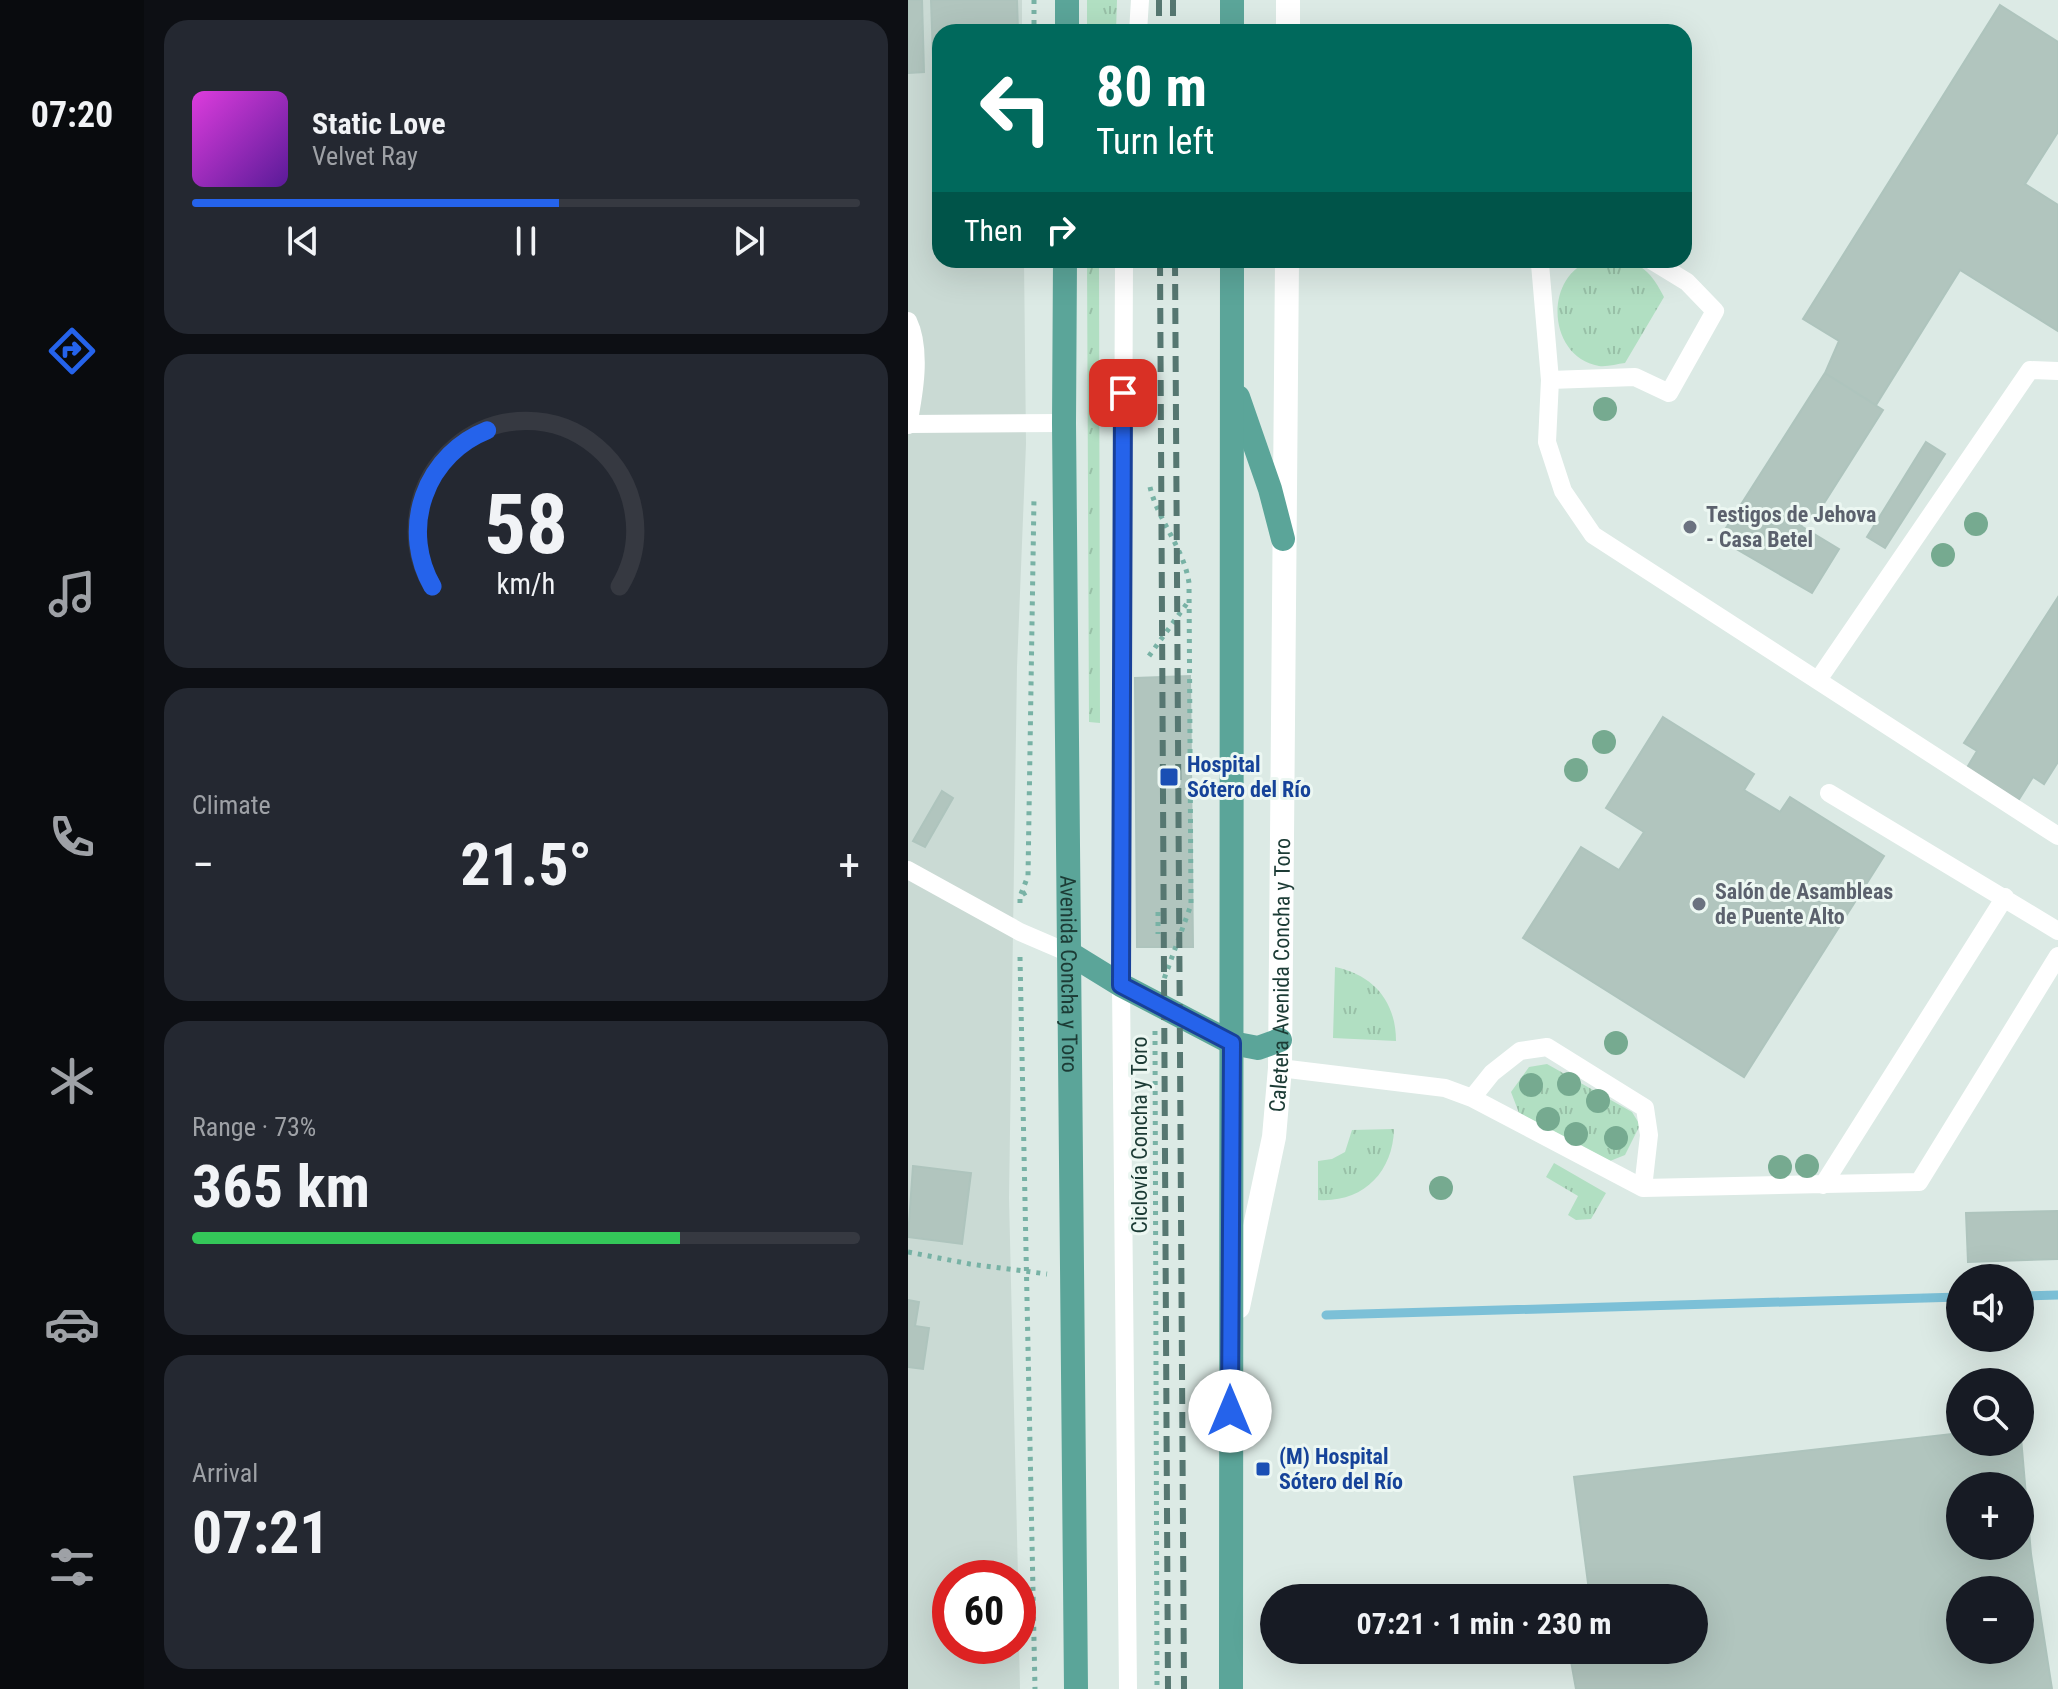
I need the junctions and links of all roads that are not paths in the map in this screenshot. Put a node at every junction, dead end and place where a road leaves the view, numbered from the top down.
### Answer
1 (1067, 0) edge
2 (1140, 0) edge
3 (1232, 0) edge
4 (1288, 0) edge
5 (1067, 24) edge
6 (1138, 24) edge
7 (1232, 24) edge
8 (1288, 24) edge
9 (1065, 268) edge
10 (1124, 268) edge
11 (1232, 268) edge
12 (1287, 268) edge
13 (1542, 268) edge
14 (1664, 268) edge
15 (908, 321) edge
16 (2058, 371) edge
17 (1231, 378) junction
18 (1550, 380) junction
19 (1064, 423) junction
20 (908, 424) edge
21 (1283, 539) junction
22 (1818, 680) junction
23 (1829, 793) dead end
24 (2058, 836) edge
25 (908, 870) edge
26 (2005, 897) junction
27 (2058, 931) edge
28 (1069, 953) junction
29 (2058, 956) edge
30 (1121, 985) junction
31 (1280, 1040) junction
32 (1232, 1043) junction
33 (1280, 1068) junction
34 (1472, 1098) junction
35 (1823, 1185) junction
36 (1643, 1188) junction
37 (1230, 1349) junction
38 (1076, 1689) edge
39 (1128, 1689) edge
40 (1231, 1689) edge

1 - 5 main road
2 - 6 lane
3 - 7 main road
4 - 8 street
9 - 19 main road, Avenida Concha y Toro
10 - 30 lane
11 - 17 main road
12 - 21 street, Caletera Avenida Concha y Toro
13 - 18 lane
14 - 18 lane
15 - 20 lane
16 - 22 lane
17 - 21 main road
17 - 32 main road
18 - 22 lane
19 - 20 lane
19 - 28 main road, Avenida Concha y Toro
21 - 31 street, Caletera Avenida Concha y Toro
22 - 24 lane
23 - 26 lane
25 - 28 lane
26 - 27 lane
26 - 35 lane
28 - 30 main road
28 - 38 main road, Avenida Concha y Toro
29 - 35 lane
30 - 32 main road
30 - 39 lane
31 - 32 main road
31 - 33 street, Caletera Avenida Concha y Toro
32 - 37 main road
33 - 34 lane
33 - 37 street, Caletera Avenida Concha y Toro
34 - 36 lane
34 - 36 lane
35 - 36 lane
37 - 40 main road

